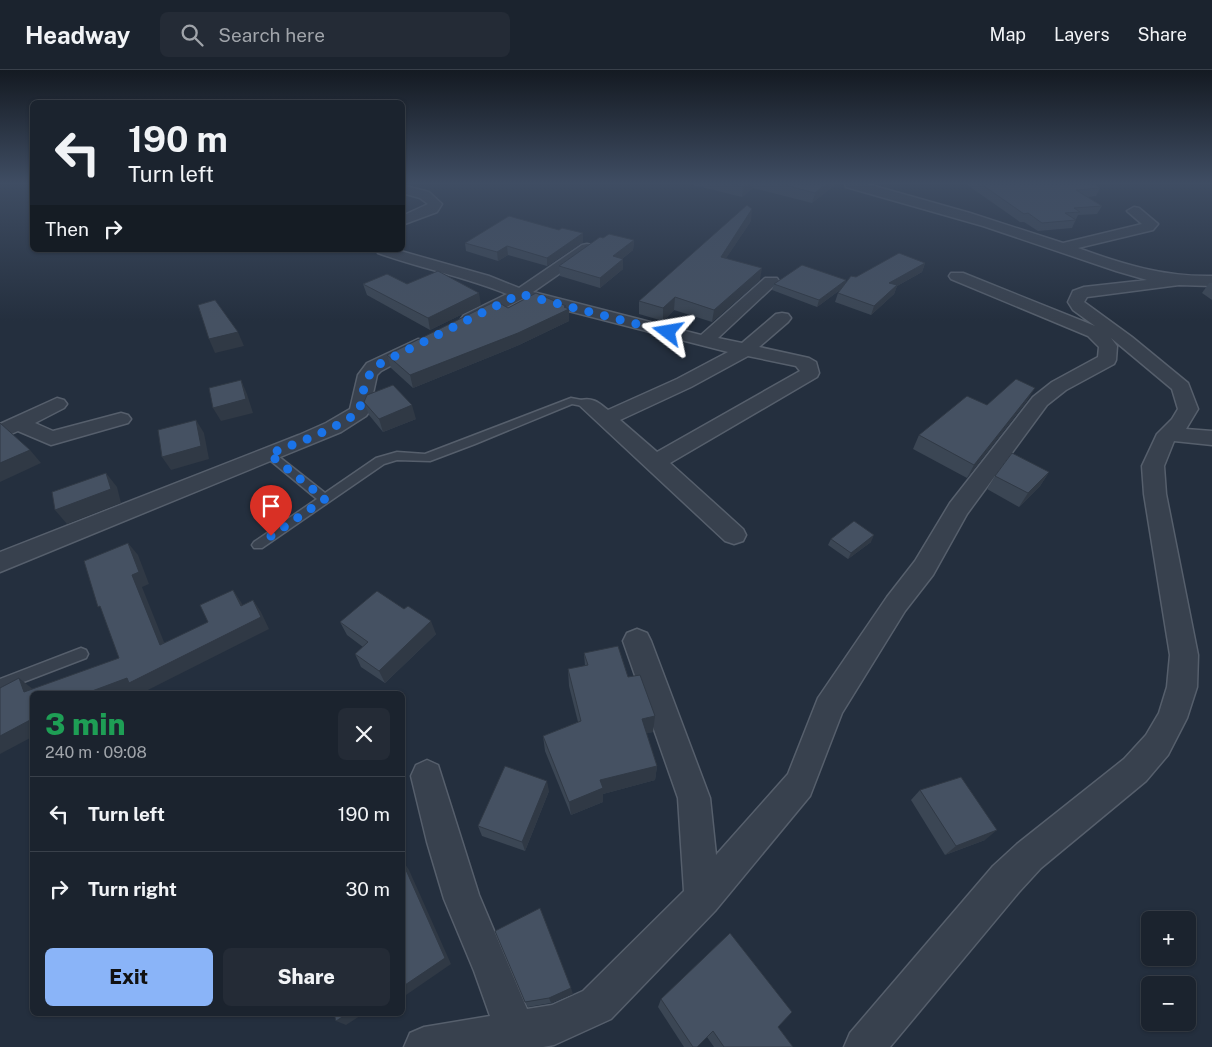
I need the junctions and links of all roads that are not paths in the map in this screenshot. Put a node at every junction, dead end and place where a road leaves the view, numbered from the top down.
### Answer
1 (1010, 230) edge
2 (1137, 230) edge
3 (593, 244) edge
4 (1063, 247) junction
5 (388, 252) edge
6 (957, 276) dead end
7 (1212, 280) edge
8 (771, 281) dead end
9 (1176, 281) junction
10 (520, 294) junction
11 (782, 318) dead end
12 (1094, 332) junction
13 (705, 341) junction
14 (1126, 341) junction
15 (745, 350) junction
16 (57, 404) dead end
17 (588, 404) joint
18 (121, 419) dead end
19 (606, 419) junction
20 (9, 428) edge
21 (1166, 434) junction
22 (1212, 438) edge
23 (269, 454) junction
24 (655, 462) junction
25 (325, 499) junction
26 (734, 535) dead end
27 (258, 545) dead end
28 (0, 562) edge
29 (637, 641) dead end
30 (81, 654) dead end
31 (0, 685) edge
32 (427, 776) dead end
33 (702, 898) junction
34 (518, 1039) edge
35 (424, 1047) edge
36 (864, 1047) edge

1 - 4 street
2 - 4 street
3 - 10 street
4 - 9 street
5 - 10 street
6 - 12 street
7 - 9 street
8 - 13 street
9 - 14 street
10 - 13 street
10 - 23 street
11 - 15 street
12 - 14 street
12 - 33 street
13 - 15 street
14 - 21 street
15 - 19 street
15 - 24 street
16 - 20 street
17 - 19 street
17 - 25 lane
18 - 20 street
19 - 24 street
21 - 22 street
21 - 36 street
23 - 25 lane
23 - 28 street
24 - 26 street
25 - 27 lane
29 - 33 street
30 - 31 lane
32 - 34 street
33 - 34 street
34 - 35 street

